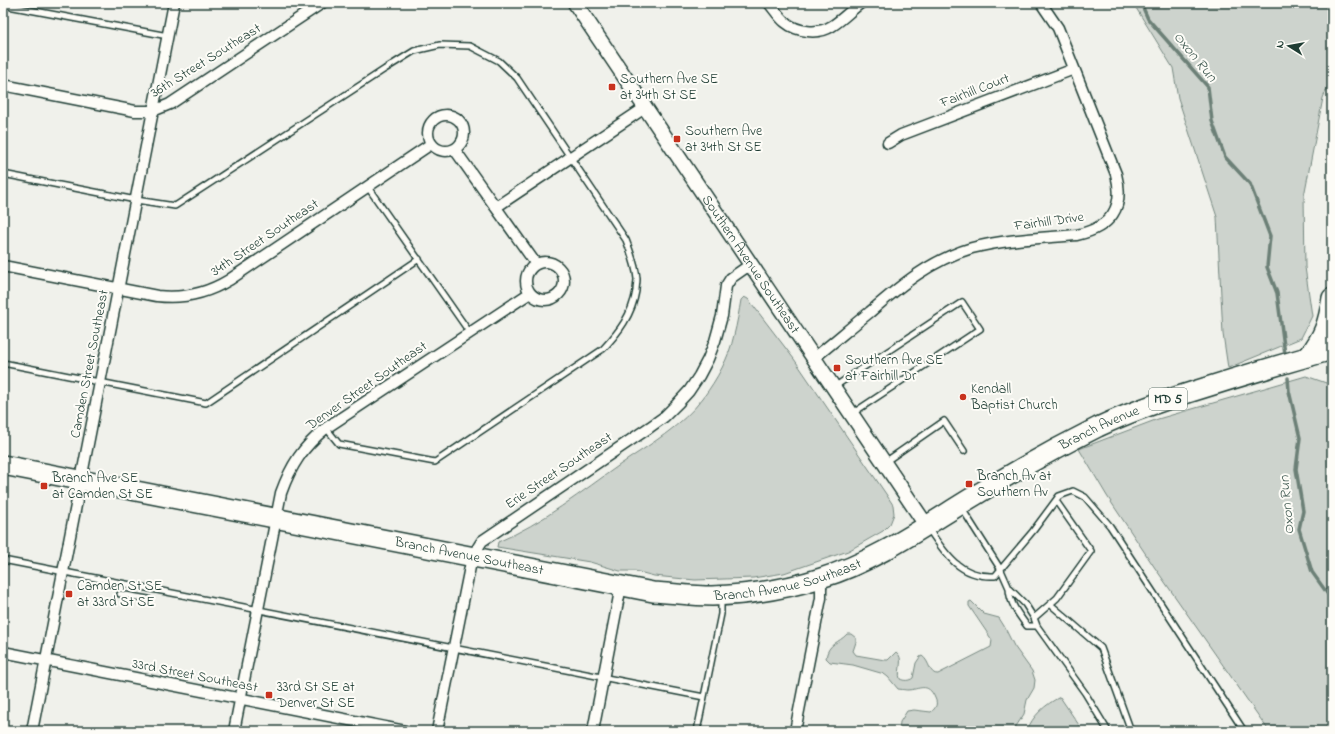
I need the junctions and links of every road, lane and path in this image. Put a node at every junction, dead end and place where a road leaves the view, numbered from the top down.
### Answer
1 (174, 3) edge
2 (322, 3) edge
3 (575, 3) edge
4 (769, 3) edge
5 (861, 3) edge
6 (1041, 3) edge
7 (3, 5) edge
8 (168, 36) junction
9 (1074, 69) junction
10 (3, 84) edge
11 (646, 107) junction
12 (152, 111) junction
13 (431, 144) junction
14 (888, 144) dead end
15 (455, 150) junction
16 (571, 158) junction
17 (3, 174) edge
18 (368, 186) junction
19 (136, 200) junction
20 (496, 207) junction
21 (419, 259) junction
22 (536, 264) junction
23 (751, 264) junction
24 (3, 266) edge
25 (118, 290) junction
26 (530, 293) junction
27 (1332, 298) edge
28 (470, 333) junction
29 (1332, 350) edge
30 (1308, 357) junction
31 (814, 358) junction
32 (3, 363) edge
33 (101, 382) junction
34 (833, 387) junction
35 (852, 414) junction
36 (326, 428) junction
37 (964, 451) dead end
38 (884, 462) junction
39 (3, 465) edge
40 (81, 480) junction
41 (1056, 501) junction
42 (960, 505) junction
43 (276, 518) junction
44 (926, 525) junction
45 (472, 557) junction
46 (3, 560) edge
47 (1001, 570) junction
48 (63, 571) junction
49 (821, 578) junction
50 (136, 585) junction
51 (621, 586) junction
52 (1009, 588) junction
53 (120, 594) dead end
54 (721, 595) junction
55 (134, 596) junction
56 (148, 599) dead end
57 (1050, 604) junction
58 (258, 609) junction
59 (1034, 618) junction
60 (1037, 626) junction
61 (454, 649) junction
62 (3, 652) edge
63 (46, 660) junction
64 (604, 677) junction
65 (704, 697) junction
66 (241, 699) junction
67 (32, 731) edge
68 (234, 731) edge
69 (405, 731) edge
70 (438, 731) edge
71 (593, 731) edge
72 (697, 731) edge
73 (795, 731) edge
74 (1108, 731) edge
75 (1131, 731) edge
76 (1244, 731) edge

1 - 8 street, Camden Street Southeast
2 - 12 street, 36th Street Southeast
3 - 11 main road, Southern Avenue Southeast
4 - 5 street
6 - 9 street, Fairhill Drive
7 - 8 lane
8 - 12 street, Camden Street Southeast
9 - 14 street, Fairhill Court
9 - 31 street, Fairhill Drive
10 - 12 street, 36th Street Southeast
11 - 16 street
11 - 23 main road, Southern Avenue Southeast
12 - 19 street, Camden Street Southeast
13 - 15 street
13 - 15 street
13 - 18 street, 34th Street Southeast
15 - 20 street
16 - 19 lane
16 - 20 street
16 - 36 lane
17 - 19 lane
18 - 21 lane
18 - 25 street, 34th Street Southeast
19 - 25 street, Camden Street Southeast
20 - 22 street
21 - 28 lane
21 - 33 lane
22 - 26 street
22 - 26 street
23 - 31 main road, Southern Avenue Southeast
23 - 45 street, Erie Street Southeast
24 - 25 street, 34th Street Southeast
25 - 33 street, Camden Street Southeast
26 - 28 street, Denver Street Southeast
27 - 30 highway
28 - 36 street, Denver Street Southeast
29 - 30 highway, Branch Avenue / MD 5
30 - 42 highway, Branch Avenue / MD 5
31 - 34 main road, Southern Avenue Southeast
32 - 33 lane
33 - 40 street, Camden Street Southeast
34 - 35 main road, Southern Avenue Southeast
34 - 35 lane
35 - 38 main road, Southern Avenue Southeast
36 - 43 street, Denver Street Southeast
37 - 38 lane
38 - 44 main road, Southern Avenue Southeast
39 - 40 highway, Branch Avenue Southeast
40 - 43 highway, Branch Avenue Southeast
40 - 48 street, Camden Street Southeast
41 - 47 lane
41 - 57 lane
41 - 76 lane
42 - 44 highway, Branch Avenue / MD 5
42 - 47 lane
43 - 45 highway, Branch Avenue Southeast
43 - 58 street, Denver Street Southeast
44 - 47 lane
44 - 49 highway, Branch Avenue Southeast
45 - 51 highway, Branch Avenue Southeast
45 - 61 street, Erie Street Southeast
46 - 48 lane
47 - 52 lane
48 - 50 lane
48 - 63 street, Camden Street Southeast
49 - 54 highway, Branch Avenue Southeast
49 - 73 street
50 - 55 lane
50 - 58 lane
51 - 54 highway, Branch Avenue Southeast
51 - 64 street
52 - 59 lane
52 - 60 lane
53 - 55 lane
54 - 65 lane
55 - 56 lane
57 - 59 lane
57 - 75 lane
58 - 61 lane
58 - 66 street, Denver Street Southeast
59 - 60 lane
60 - 74 lane
61 - 64 lane
61 - 70 street, Erie Street Southeast
62 - 63 street, 33rd Street Southeast
63 - 66 street, 33rd Street Southeast
63 - 67 street, Camden Street Southeast
64 - 65 lane
64 - 71 street
65 - 72 lane
66 - 68 street, Denver Street Southeast
66 - 69 street, 33rd Street Southeast

